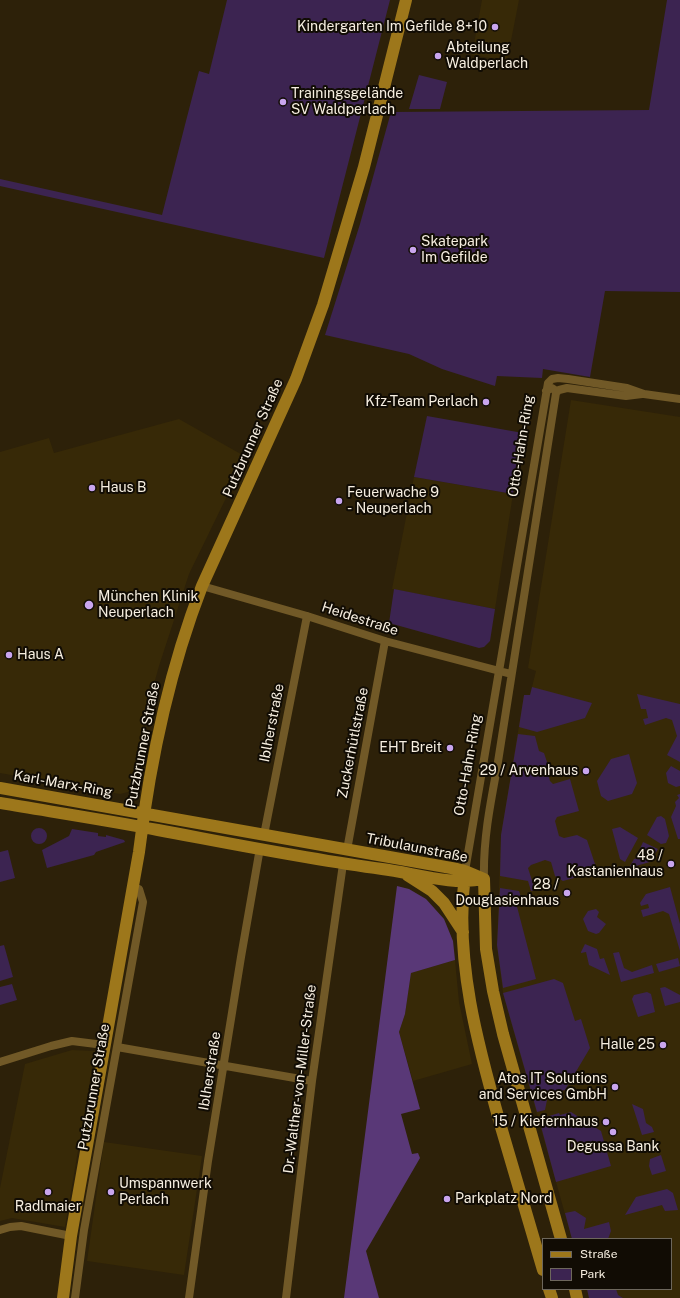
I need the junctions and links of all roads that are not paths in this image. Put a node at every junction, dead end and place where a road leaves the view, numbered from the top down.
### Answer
1 (406, 0) edge
2 (546, 391) junction
3 (556, 393) junction
4 (644, 394) junction
5 (680, 399) edge
6 (202, 586) junction
7 (307, 616) junction
8 (385, 641) junction
9 (498, 671) junction
10 (511, 674) junction
11 (0, 788) edge
12 (0, 803) edge
13 (144, 814) junction
14 (142, 827) junction
15 (264, 835) junction
16 (260, 848) junction
17 (346, 850) junction
18 (343, 864) junction
19 (402, 872) junction
20 (465, 876) junction
21 (484, 879) junction
22 (463, 932) junction
23 (110, 1046) junction
24 (0, 1062) edge
25 (224, 1066) junction
26 (312, 1081) junction
27 (0, 1230) edge
28 (71, 1236) junction
29 (561, 1238) edge
30 (542, 1267) edge
31 (63, 1298) edge
32 (75, 1298) edge
33 (189, 1298) edge
34 (286, 1298) edge

1 - 6 main road, Putzbrunner Straße
2 - 3 street, Otto-Hahn-Ring
2 - 4 street
2 - 9 street, Otto-Hahn-Ring
3 - 4 street
3 - 10 street, Otto-Hahn-Ring
4 - 5 street
6 - 7 street, Heidestraße
6 - 13 main road, Putzbrunner Straße
7 - 8 street, Heidestraße
7 - 15 street, Iblherstraße
8 - 9 street, Heidestraße
8 - 17 street, Zuckerhütlstraße
9 - 10 street, Heidestraße
9 - 20 street, Otto-Hahn-Ring
10 - 21 street, Otto-Hahn-Ring
11 - 13 main road, Karl-Marx-Ring
12 - 14 main road, Karl-Marx-Ring
13 - 14 main road, Putzbrunner Straße
13 - 15 main road, Tribulaunstraße
14 - 16 main road, Tribulaunstraße
14 - 23 main road, Putzbrunner Straße
15 - 17 main road, Tribulaunstraße
16 - 18 main road, Tribulaunstraße
16 - 25 street, Iblherstraße
17 - 20 main road, Tribulaunstraße
18 - 19 main road, Tribulaunstraße
18 - 26 street, Dr.-Walther-von-Miller-Straße
19 - 20 main road, Tribulaunstraße
19 - 22 main road
20 - 21 main road, Tribulaunstraße
20 - 22 main road, Otto-Hahn-Ring
21 - 29 main road, Otto-Hahn-Ring
22 - 30 main road, Otto-Hahn-Ring
23 - 24 street
23 - 25 street
23 - 28 main road, Putzbrunner Straße
23 - 32 street, Putzbrunner Straße
25 - 26 street
25 - 33 street, Iblherstraße
26 - 34 street, Dr.-Walther-von-Miller-Straße
27 - 28 street
28 - 31 main road, Putzbrunner Straße

